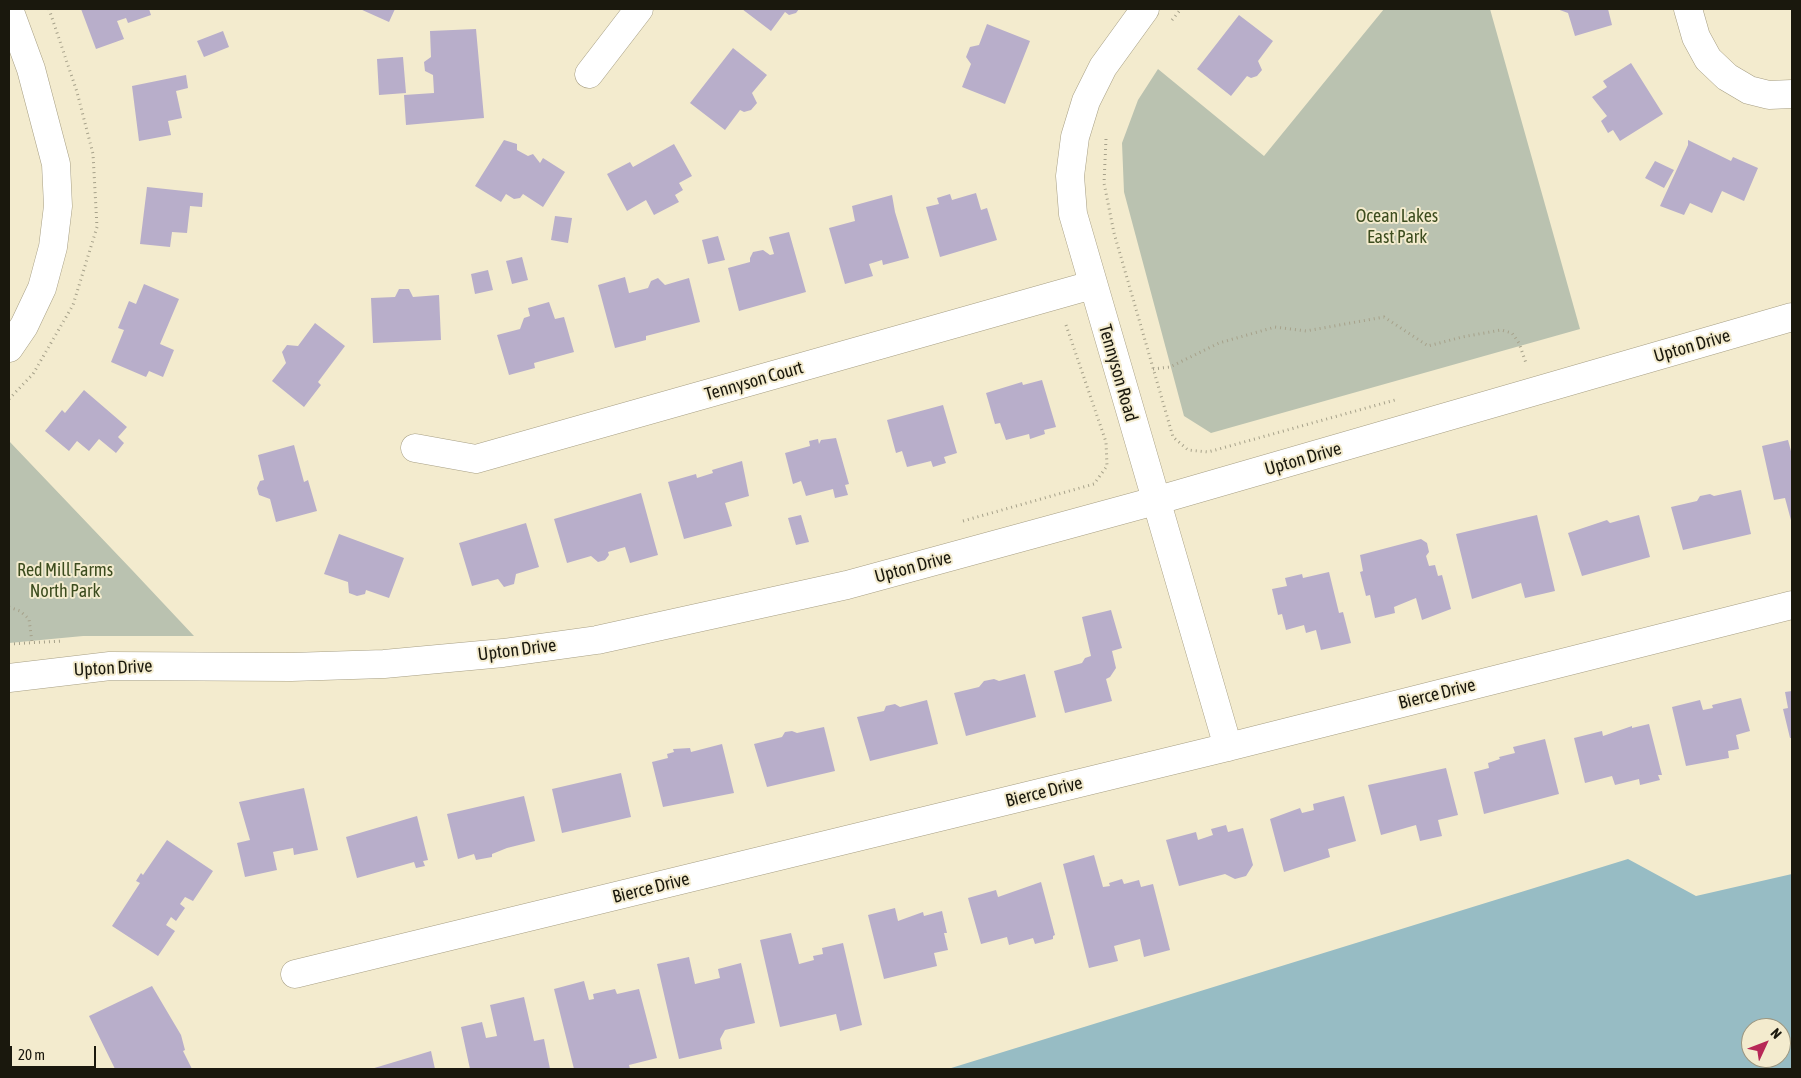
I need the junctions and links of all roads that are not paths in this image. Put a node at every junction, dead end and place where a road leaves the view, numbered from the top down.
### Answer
1 (639, 9) edge
2 (1145, 9) edge
3 (1688, 9) edge
4 (9, 10) edge
5 (589, 74) dead end
6 (1792, 94) edge
7 (1092, 285) junction
8 (1792, 317) edge
9 (9, 348) edge
10 (415, 448) dead end
11 (1155, 502) junction
12 (1792, 605) edge
13 (9, 678) edge
14 (1228, 747) junction
15 (295, 974) dead end

1 - 5 street
2 - 7 street, Tennyson Road
3 - 6 street
4 - 9 street
7 - 10 street, Tennyson Court
7 - 11 street, Tennyson Road
8 - 11 street, Upton Drive
11 - 13 street, Upton Drive
11 - 14 street, Tennyson Road
12 - 14 street, Bierce Drive
14 - 15 street, Bierce Drive

